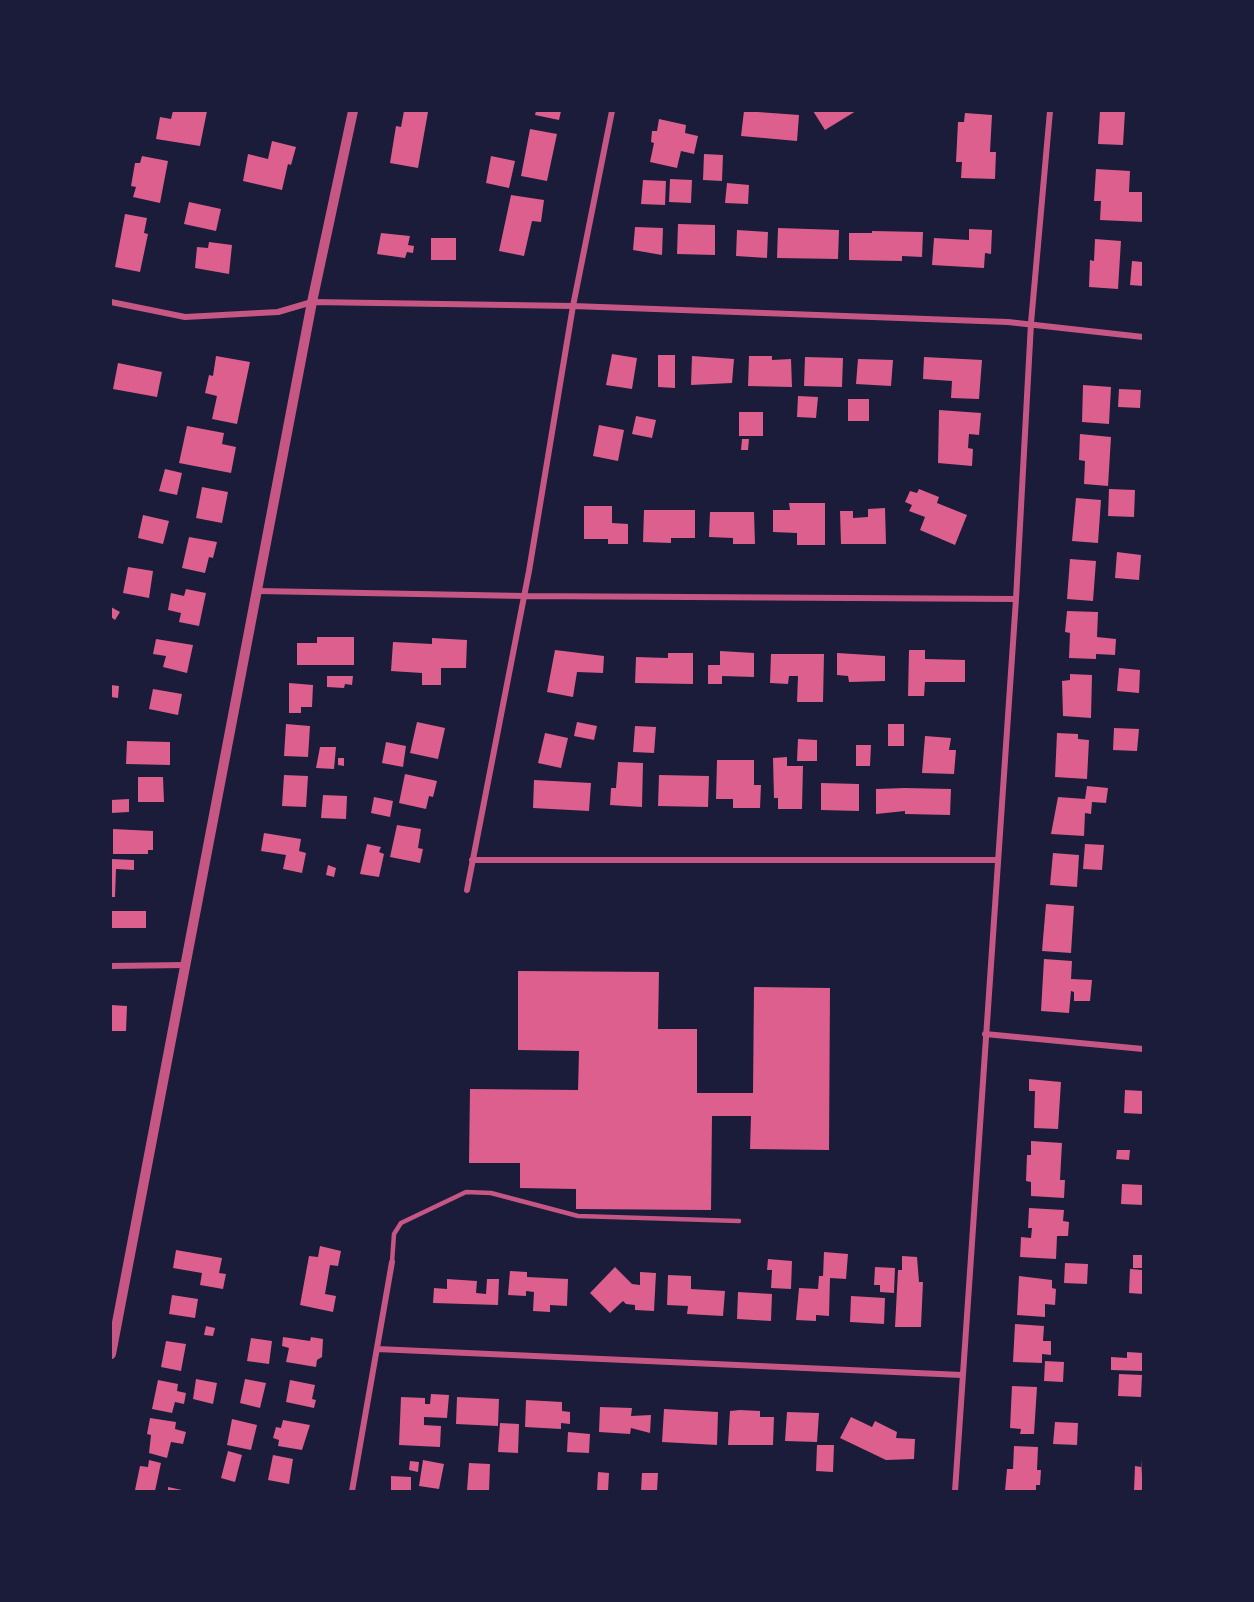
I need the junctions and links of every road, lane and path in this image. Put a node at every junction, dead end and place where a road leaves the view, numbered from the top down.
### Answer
1 (353, 111) edge
2 (612, 111) edge
3 (1050, 111) edge
4 (111, 302) edge
5 (312, 302) junction
6 (573, 306) junction
7 (1031, 323) junction
8 (1143, 337) edge
9 (258, 591) junction
10 (524, 596) junction
11 (1016, 599) junction
12 (472, 860) junction
13 (998, 860) junction
14 (467, 890) dead end
15 (185, 965) junction
16 (111, 966) edge
17 (985, 1034) junction
18 (1143, 1049) edge
19 (740, 1221) dead end
20 (392, 1262) joint
21 (377, 1349) junction
22 (111, 1354) edge
23 (962, 1375) junction
24 (352, 1491) edge
25 (955, 1491) edge

1 - 5 street
2 - 6 street
3 - 7 street
4 - 5 street
5 - 6 street
5 - 9 street
6 - 7 street
6 - 10 street
7 - 8 street
7 - 11 street
9 - 10 street
9 - 15 street
10 - 11 street
10 - 12 street
11 - 13 street
12 - 13 street
12 - 14 street
13 - 17 street
15 - 16 street
15 - 22 street
17 - 18 street
17 - 23 street
19 - 20 lane
20 - 21 street
21 - 23 street
21 - 24 street
23 - 25 street

